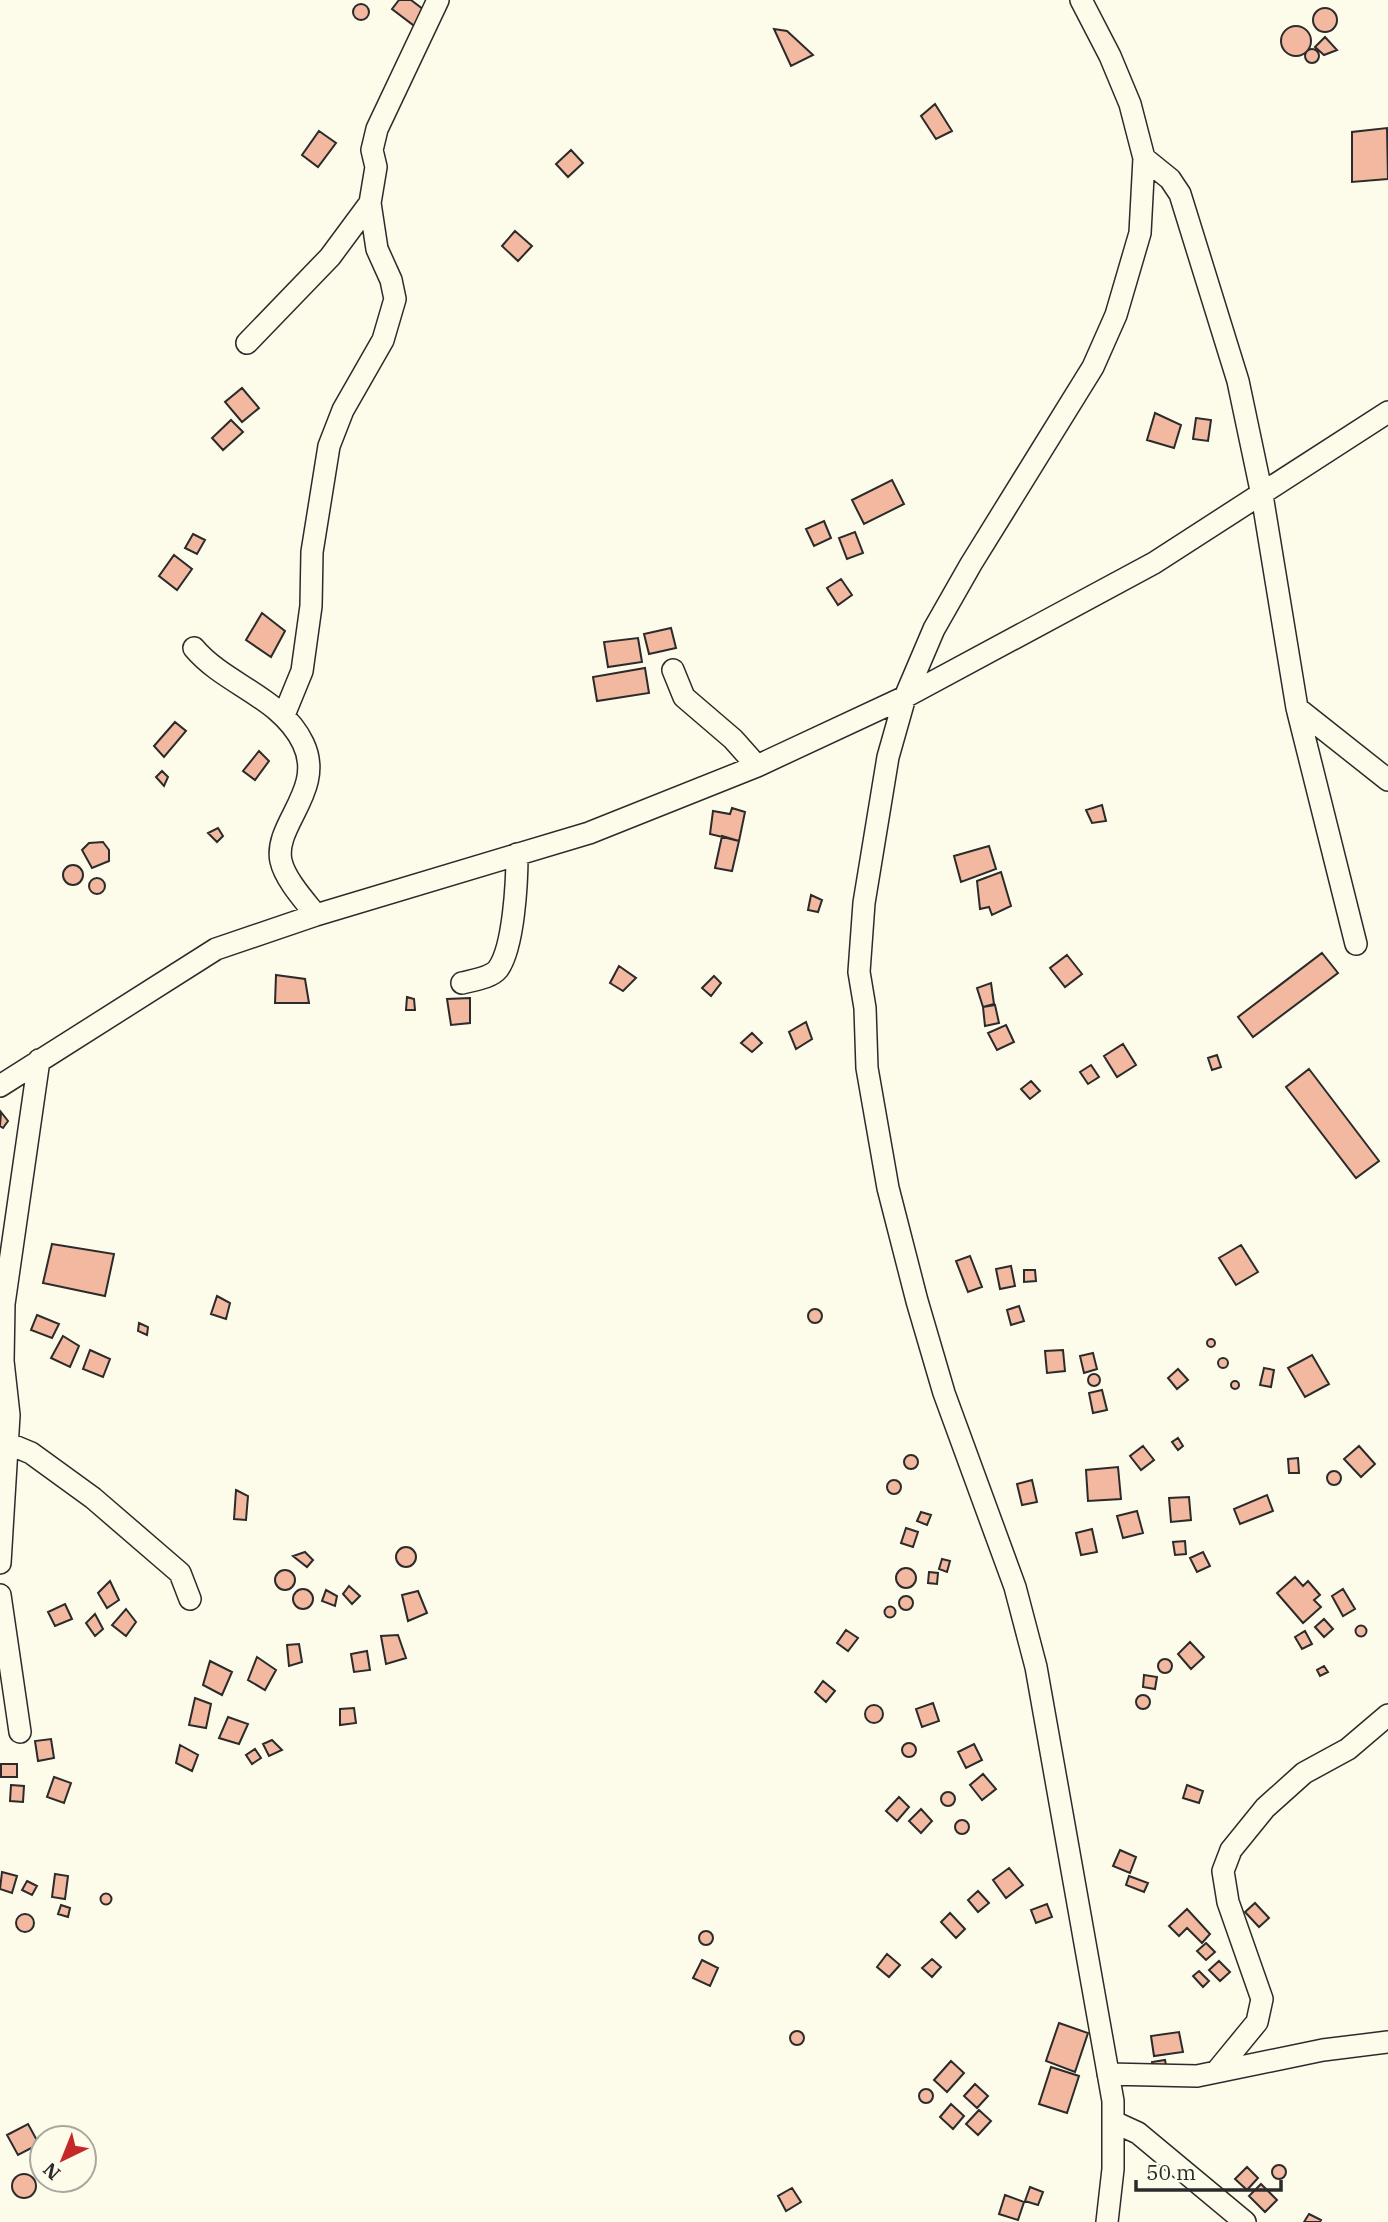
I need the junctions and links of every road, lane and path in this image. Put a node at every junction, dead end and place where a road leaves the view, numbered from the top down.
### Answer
1 (438, 0) edge
2 (1081, 0) edge
3 (1144, 158) junction
4 (370, 203) junction
5 (247, 342) dead end
6 (1388, 412) edge
7 (1262, 495) junction
8 (194, 648) dead end
9 (673, 670) dead end
10 (905, 697) junction
11 (1297, 708) junction
12 (284, 715) junction
13 (757, 766) junction
14 (1388, 780) edge
15 (517, 854) junction
16 (316, 915) junction
17 (1356, 944) dead end
18 (462, 983) dead end
19 (39, 1060) junction
20 (0, 1086) edge
21 (3, 1440) edge
22 (0, 1563) edge
23 (0, 1595) edge
24 (190, 1600) dead end
25 (1388, 1715) edge
26 (20, 1732) dead end
27 (1388, 2042) edge
28 (1216, 2072) junction
29 (1108, 2074) junction
30 (1114, 2122) junction
31 (1107, 2222) edge
32 (1245, 2222) edge

1 - 4 street
2 - 3 street
3 - 7 street
3 - 10 street
4 - 5 street
4 - 12 street
6 - 7 street
7 - 10 street
7 - 11 street
8 - 12 street
9 - 13 street
10 - 13 street
10 - 29 street
11 - 14 street
11 - 17 street
12 - 16 street
13 - 15 street
15 - 16 street
15 - 18 street
16 - 19 street
19 - 20 street
19 - 21 street
21 - 22 street
21 - 24 street
23 - 26 street
25 - 28 street
27 - 28 street
28 - 29 street
29 - 30 street
30 - 31 street
30 - 32 street

